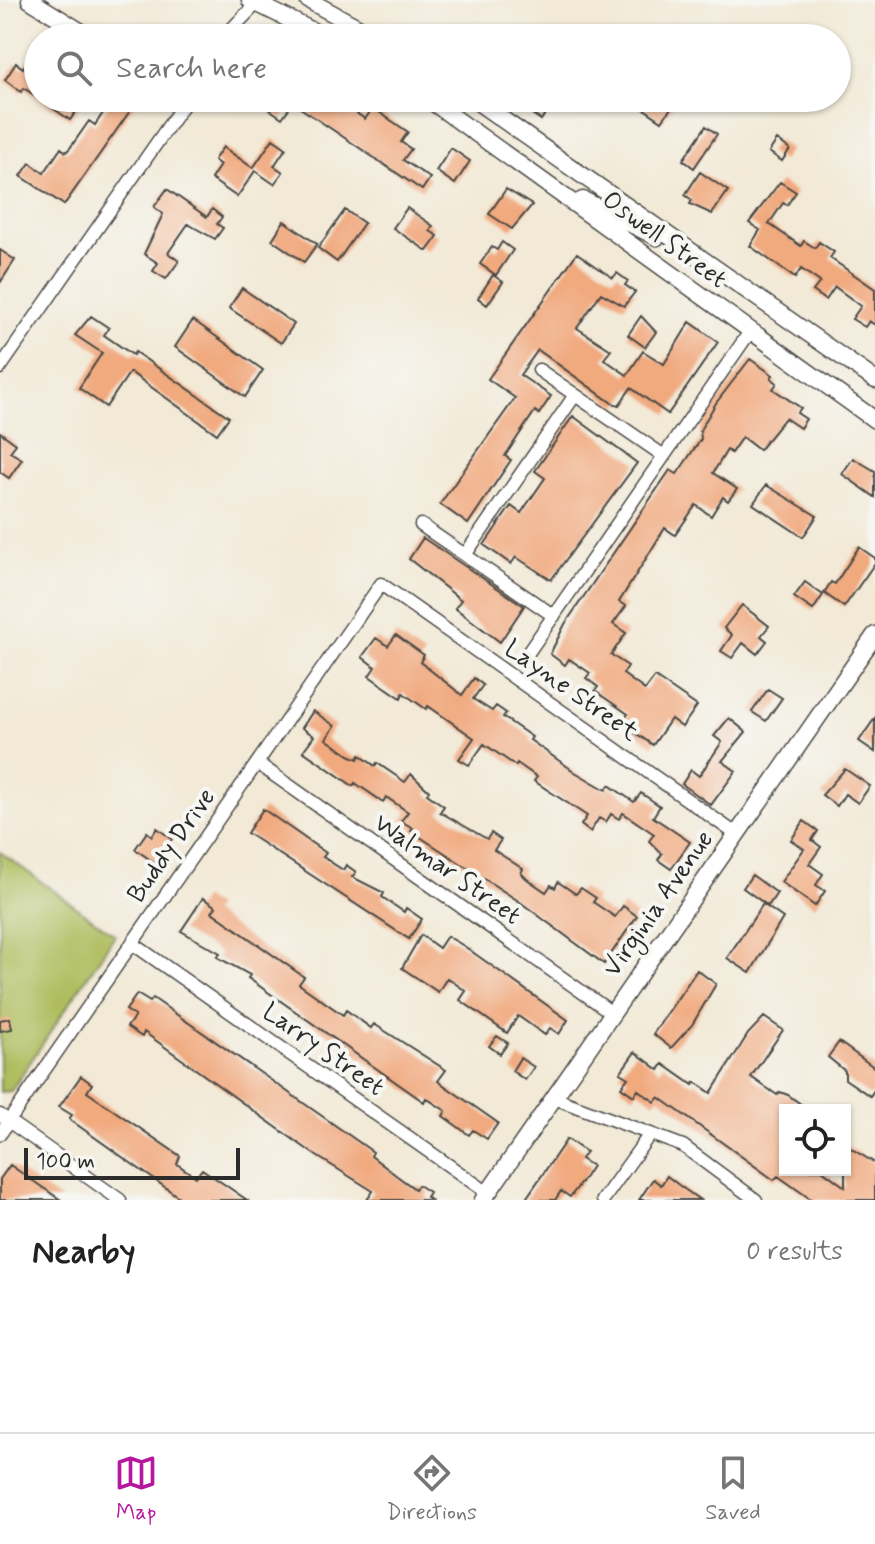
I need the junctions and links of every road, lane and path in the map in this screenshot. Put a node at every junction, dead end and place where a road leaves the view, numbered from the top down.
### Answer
1 (30, 0) edge
2 (254, 2) edge
3 (317, 2) edge
4 (69, 24) edge
5 (235, 24) edge
6 (299, 24) edge
7 (354, 24) edge
8 (178, 112) edge
9 (447, 112) edge
10 (492, 112) edge
11 (575, 204) junction
12 (708, 263) junction
13 (749, 333) junction
14 (0, 368) edge
15 (539, 370) dead end
16 (875, 380) edge
17 (575, 395) junction
18 (875, 420) edge
19 (664, 456) junction
20 (421, 525) dead end
21 (465, 555) junction
22 (381, 584) joint
23 (554, 616) junction
24 (875, 635) edge
25 (523, 660) dead end
26 (257, 763) junction
27 (736, 834) junction
28 (132, 943) junction
29 (612, 1013) junction
30 (554, 1098) junction
31 (4, 1118) edge
32 (0, 1134) edge
33 (650, 1134) junction
34 (486, 1196) edge
35 (120, 1200) edge
36 (603, 1200) edge
37 (756, 1200) edge

1 - 4 main road
2 - 5 street
2 - 6 main road
3 - 7 main road
8 - 14 street
9 - 11 main road, Oswell Street
10 - 12 main road, Oswell Street
11 - 12 main road
11 - 13 main road, Oswell Street
12 - 16 main road, Oswell Street
13 - 18 main road, Oswell Street
13 - 19 street
15 - 17 street
17 - 19 street
17 - 21 street
19 - 23 street
20 - 21 street
21 - 23 street
22 - 26 street, Buddy Drive
22 - 27 street, Layne Street
23 - 25 street
24 - 27 main road, Virginia Avenue
26 - 28 street, Buddy Drive
26 - 29 street, Walmar Street
27 - 29 main road, Virginia Avenue
28 - 31 street, Buddy Drive
28 - 34 street, Larry Street
29 - 30 main road, Virginia Avenue
30 - 33 street
30 - 34 main road, Virginia Avenue
31 - 32 street, Buddy Drive
31 - 35 street
33 - 36 street
33 - 37 street

